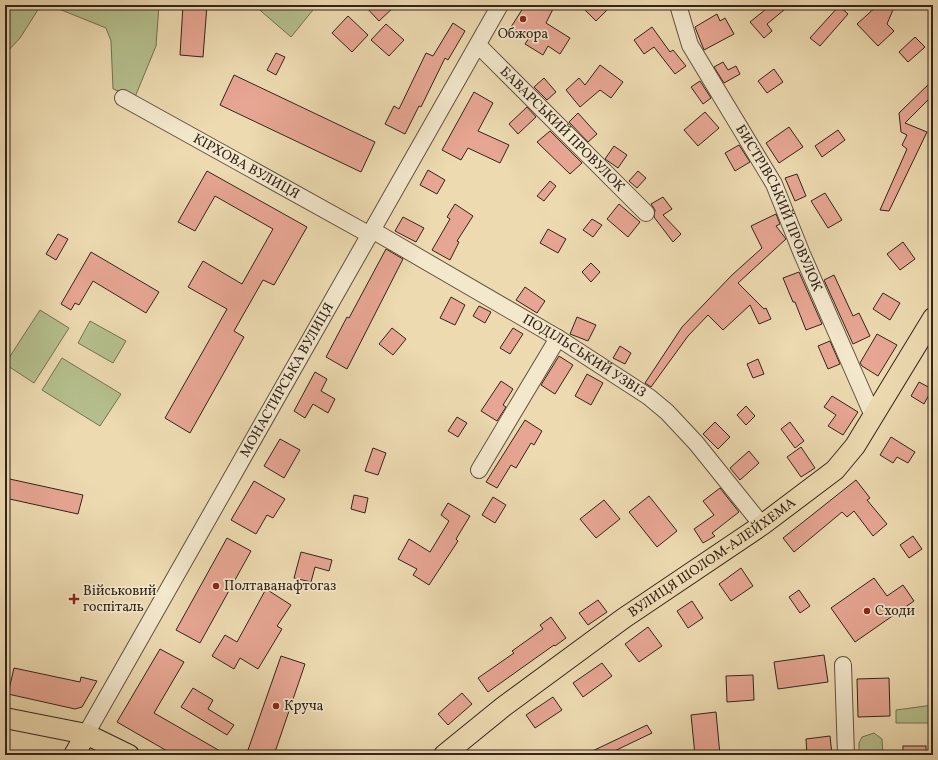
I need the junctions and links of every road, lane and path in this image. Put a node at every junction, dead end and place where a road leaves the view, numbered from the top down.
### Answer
1 (500, 5) edge
2 (678, 5) edge
3 (478, 45) junction
4 (123, 98) dead end
5 (646, 213) dead end
6 (371, 233) junction
7 (933, 318) edge
8 (558, 338) junction
9 (873, 416) junction
10 (480, 470) dead end
11 (762, 525) junction
12 (843, 665) dead end
13 (5, 718) edge
14 (86, 734) junction
15 (74, 755) edge
16 (129, 755) edge
17 (444, 755) edge
18 (846, 755) edge

1 - 3 street, МОНАСТИРСЬКА ВУЛИЦЯ
2 - 9 street, БИСТРІВСЬКИЙ ПРОВУЛОК
3 - 5 street, БАВАРСЬКИЙ ПРОВУЛОК
3 - 6 street, МОНАСТИРСЬКА ВУЛИЦЯ
4 - 6 street, КІРХОВА ВУЛИЦЯ
6 - 8 street, ПОДІЛЬСЬКИЙ УЗВІЗ
6 - 14 street, МОНАСТИРСЬКА ВУЛИЦЯ
7 - 9 main road, ВУЛИЦЯ ШОЛОМ-АЛЕЙХЕМА
8 - 10 street
8 - 11 street, ПОДІЛЬСЬКИЙ УЗВІЗ
9 - 11 main road, ВУЛИЦЯ ШОЛОМ-АЛЕЙХЕМА
11 - 17 main road, ВУЛИЦЯ ШОЛОМ-АЛЕЙХЕМА
12 - 18 street
13 - 14 main road
14 - 15 main road, МОНАСТИРСЬКА ВУЛИЦЯ
14 - 16 main road

